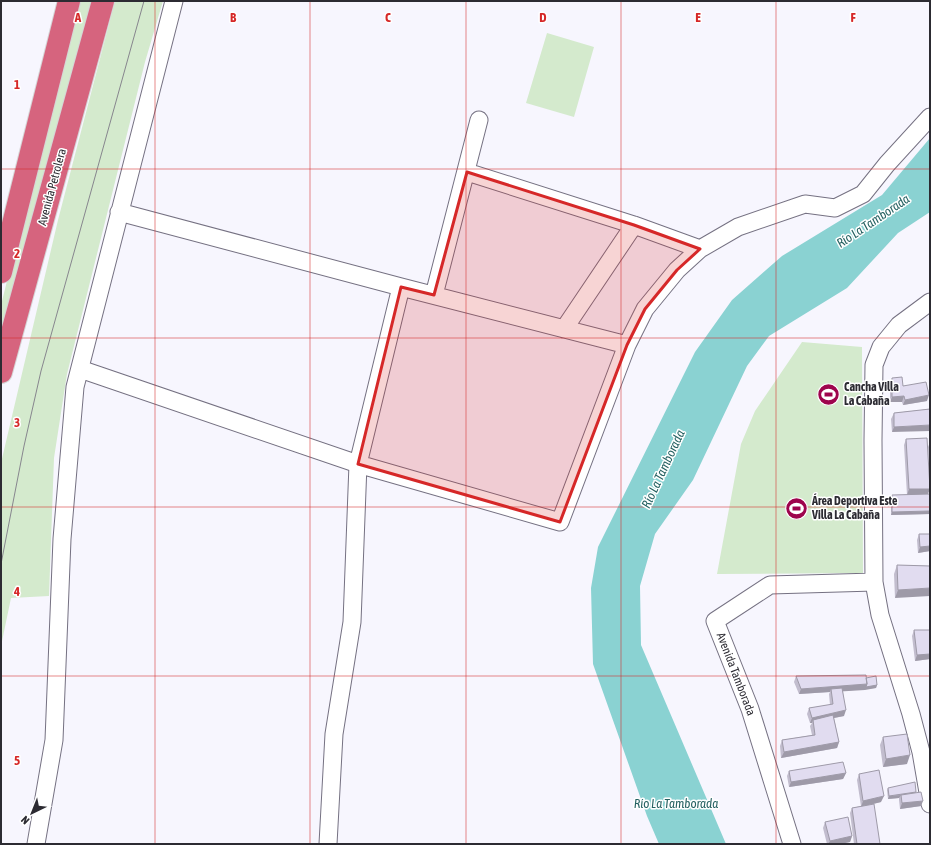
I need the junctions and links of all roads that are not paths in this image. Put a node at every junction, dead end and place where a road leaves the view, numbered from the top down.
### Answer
1 (69, 1) edge
2 (103, 1) edge
3 (174, 1) edge
4 (930, 117) edge
5 (479, 120) dead end
6 (467, 172) junction
7 (119, 212) junction
8 (634, 225) junction
9 (700, 249) junction
10 (1, 272) edge
11 (401, 287) junction
12 (434, 295) junction
13 (930, 302) edge
14 (564, 329) junction
15 (627, 345) junction
16 (80, 369) junction
17 (1, 372) edge
18 (358, 464) junction
19 (874, 582) junction
20 (926, 751) edge
21 (930, 804) edge
22 (36, 844) edge
23 (328, 844) edge
24 (792, 844) edge

1 - 10 highway
2 - 17 highway, Avenida Petrolera
3 - 7 street
4 - 9 street
5 - 6 street
6 - 8 street
6 - 12 street
7 - 11 street
7 - 16 street
8 - 9 street
8 - 14 street
9 - 15 street
11 - 12 street
11 - 18 street
12 - 14 street
13 - 19 street
14 - 15 street
15 - 18 street
16 - 18 street
16 - 22 street
18 - 23 street
19 - 20 street
19 - 24 street, Avenida Tamborada
20 - 21 street

